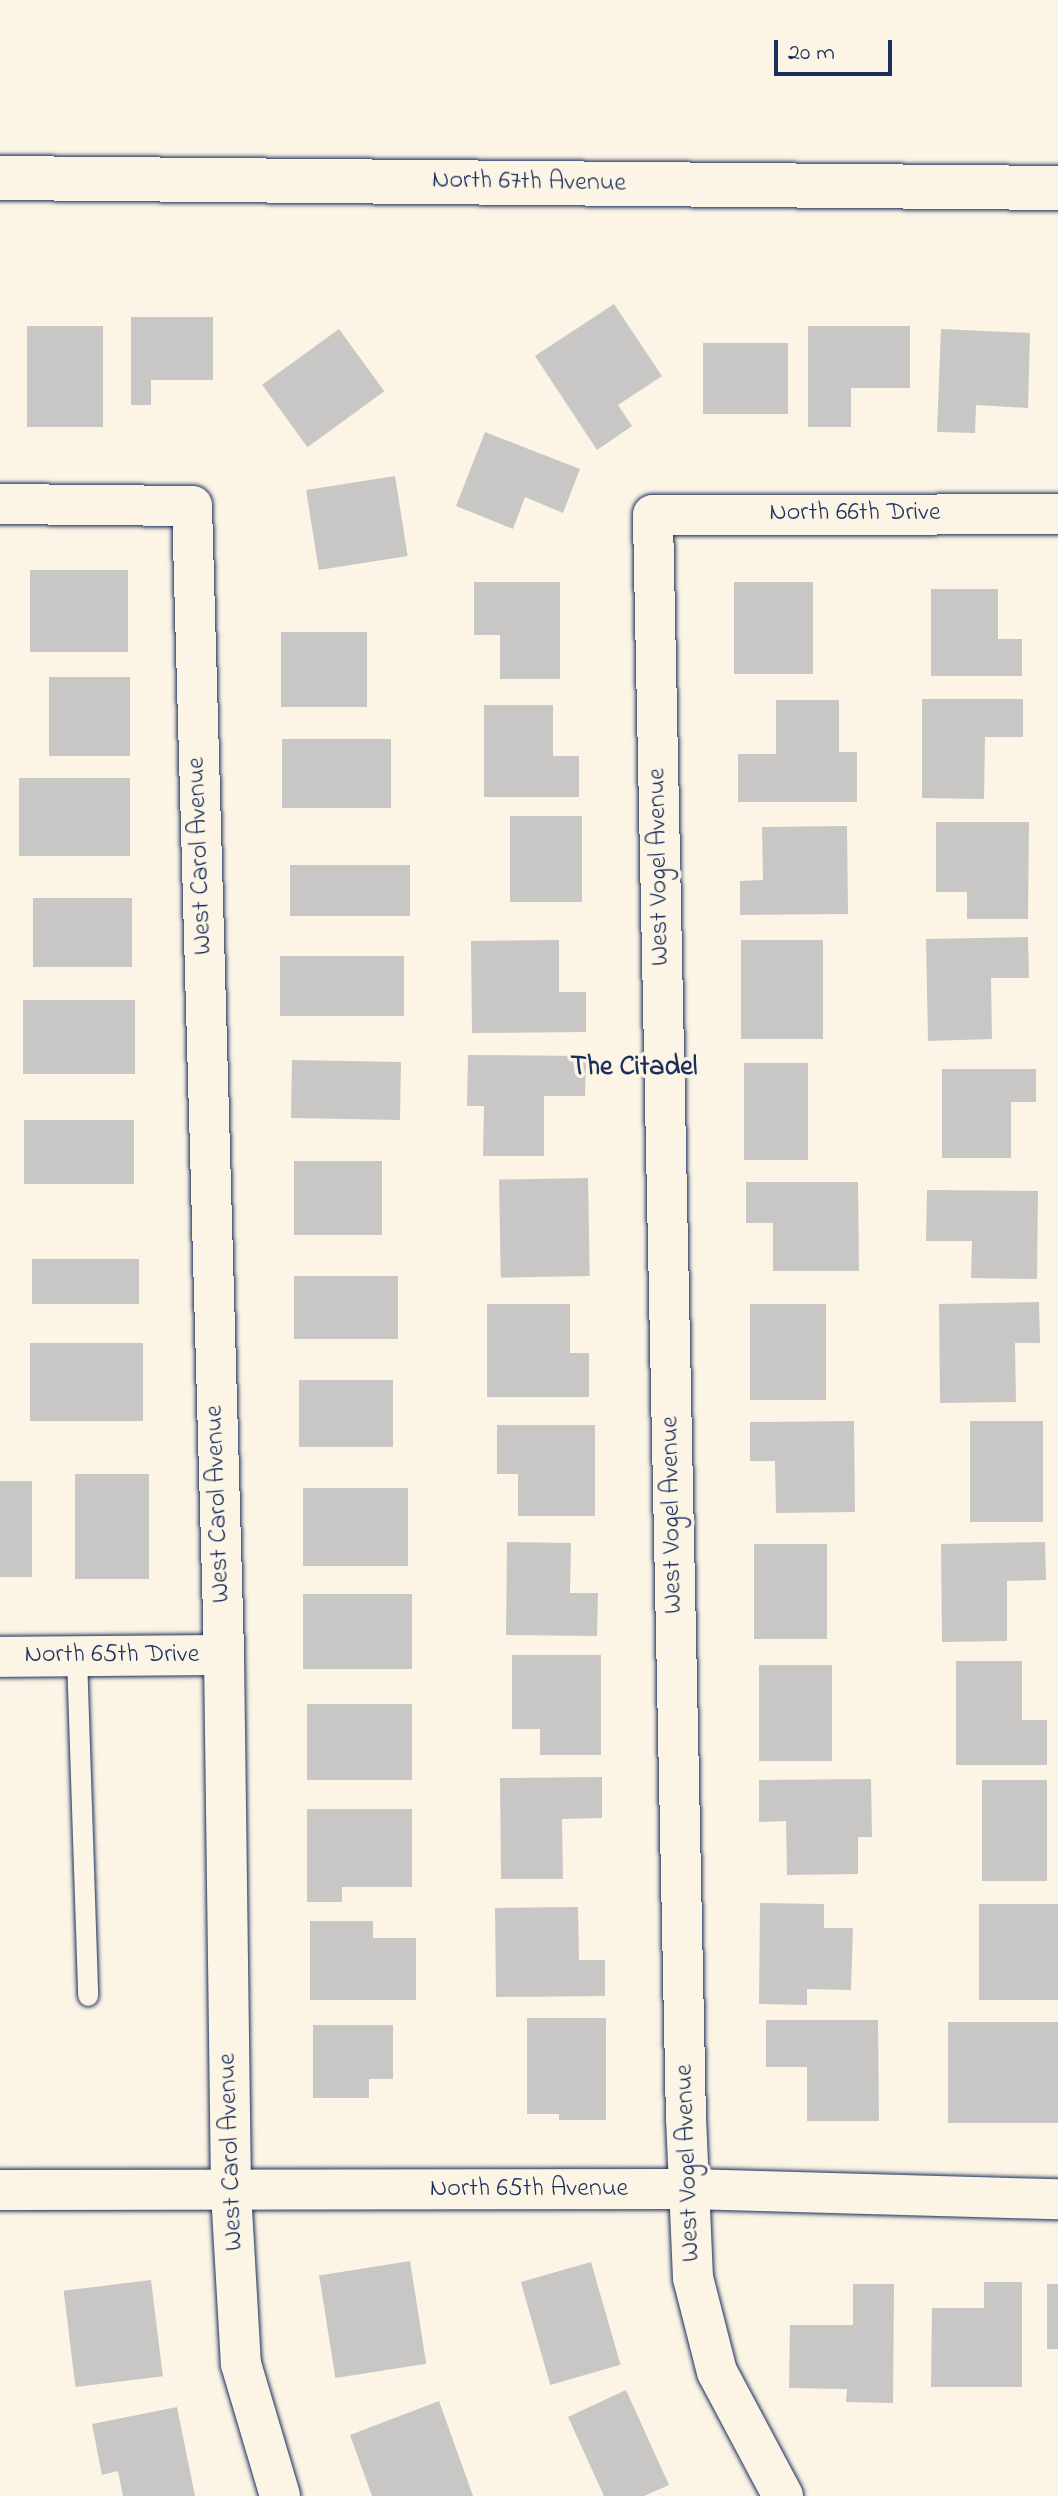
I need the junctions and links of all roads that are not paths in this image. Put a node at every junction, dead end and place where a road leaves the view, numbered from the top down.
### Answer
1 (0, 178) edge
2 (1058, 188) edge
3 (0, 504) edge
4 (1058, 514) edge
5 (653, 515) joint
6 (224, 1655) junction
7 (0, 1657) edge
8 (77, 1657) junction
9 (88, 1996) dead end
10 (689, 2189) junction
11 (0, 2190) edge
12 (231, 2192) junction
13 (1058, 2199) edge
14 (280, 2496) edge
15 (783, 2496) edge

1 - 2 main road, North 67th Avenue
3 - 6 street, West Carol Avenue
4 - 5 street, North 66th Drive
5 - 10 street, West Vogel Avenue
6 - 8 street, North 65th Drive
6 - 12 street, West Carol Avenue
7 - 8 street, North 65th Drive
8 - 9 lane
10 - 12 street, North 65th Avenue
10 - 13 street, North 65th Avenue
10 - 15 street, West Vogel Avenue
11 - 12 street, North 65th Avenue
12 - 14 street, West Carol Avenue

